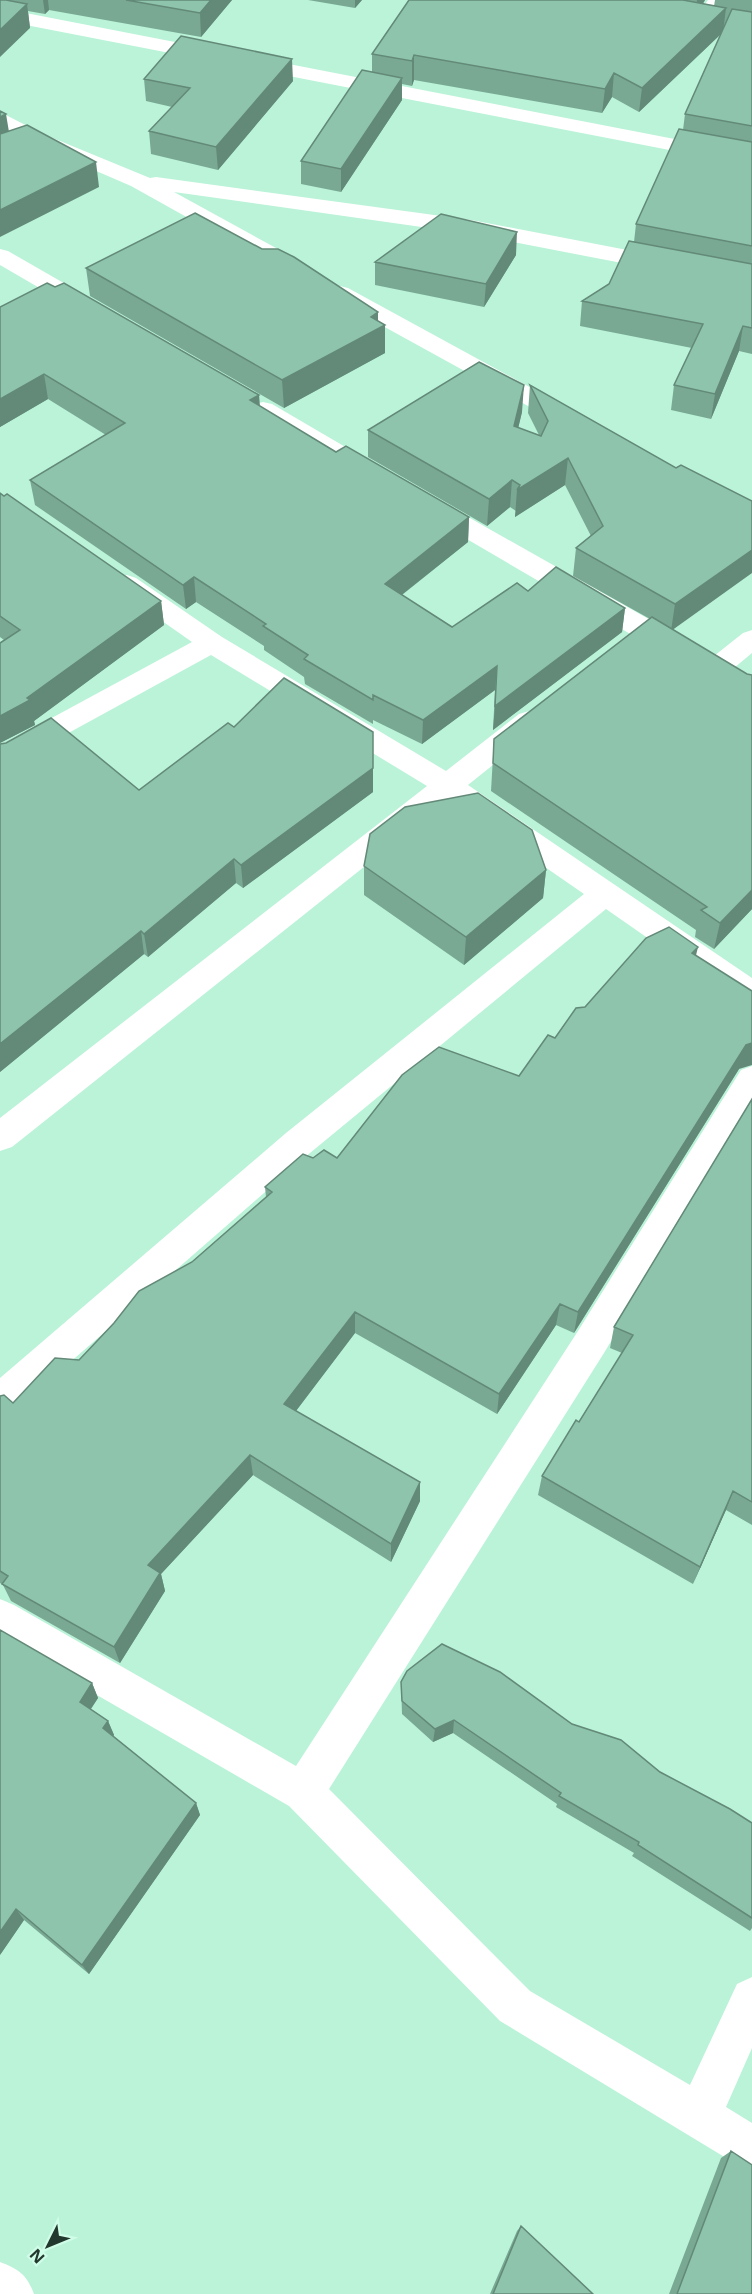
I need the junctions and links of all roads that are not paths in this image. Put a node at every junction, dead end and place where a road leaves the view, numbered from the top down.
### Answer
1 (715, 0) edge
2 (0, 14) edge
3 (721, 24) edge
4 (0, 118) edge
5 (36, 138) junction
6 (9, 149) edge
7 (752, 160) edge
8 (139, 181) junction
9 (0, 256) edge
10 (293, 267) edge
11 (752, 281) edge
12 (324, 284) edge
13 (102, 315) edge
14 (246, 399) edge
15 (584, 426) edge
16 (106, 570) edge
17 (752, 639) edge
18 (212, 643) junction
19 (716, 669) junction
20 (752, 693) edge
21 (550, 704) edge
22 (0, 758) edge
23 (446, 784) junction
24 (605, 893) junction
25 (752, 994) edge
26 (752, 1078) edge
27 (0, 1137) edge
28 (0, 1400) edge
29 (0, 1618) edge
30 (303, 1792) junction
31 (752, 1999) edge
32 (699, 2115) junction
33 (752, 2148) edge
34 (0, 2285) edge
35 (11, 2294) edge

1 - 3 lane
2 - 7 street
4 - 5 street
5 - 6 street
5 - 8 street
8 - 10 street
8 - 11 street
9 - 13 street
12 - 15 street
14 - 19 street
16 - 18 street
17 - 19 street
18 - 22 street
18 - 23 street
19 - 20 street
21 - 23 street
23 - 24 street
23 - 27 street
24 - 25 street
24 - 28 street
26 - 30 street
29 - 30 street
30 - 32 street
31 - 32 street
32 - 33 street
34 - 35 street

